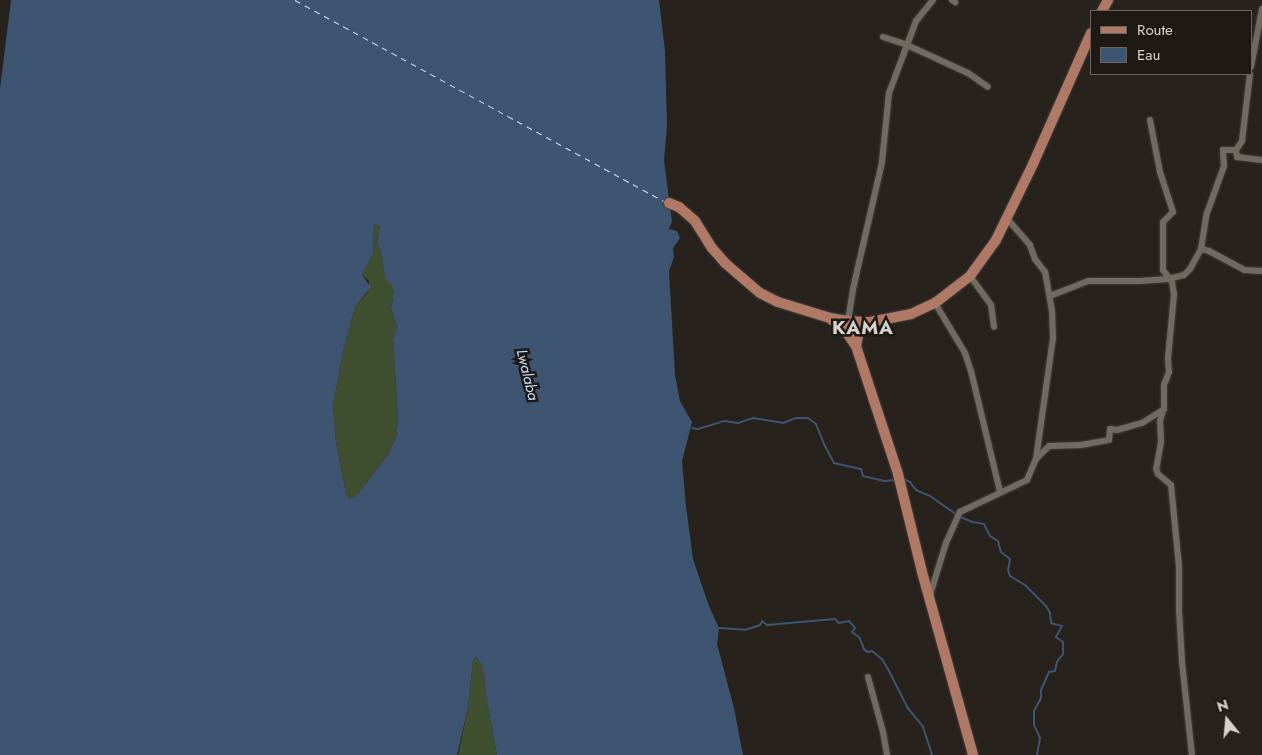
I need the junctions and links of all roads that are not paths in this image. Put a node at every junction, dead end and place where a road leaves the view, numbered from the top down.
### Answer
1 (933, 0) edge
2 (1262, 9) edge
3 (1090, 35) edge
4 (883, 37) dead end
5 (907, 45) junction
6 (1252, 62) edge
7 (1250, 75) edge
8 (988, 87) dead end
9 (1150, 120) dead end
10 (1236, 150) junction
11 (1262, 160) edge
12 (669, 203) dead end
13 (1007, 219) junction
14 (1201, 249) junction
15 (1262, 271) edge
16 (970, 276) junction
17 (1168, 279) junction
18 (1050, 296) junction
19 (935, 303) junction
20 (830, 318) junction
21 (848, 321) junction
22 (870, 322) junction
23 (994, 327) dead end
24 (856, 346) junction
25 (1164, 409) junction
26 (1036, 459) junction
27 (1000, 492) junction
28 (930, 597) junction
29 (868, 677) dead end
30 (886, 755) edge
31 (973, 755) edge
32 (1192, 755) edge

1 - 5 street
2 - 6 street
3 - 13 main road
4 - 5 street
5 - 8 street
5 - 21 street
7 - 10 street
9 - 17 street
10 - 11 street
10 - 14 street
12 - 20 main road
13 - 16 main road
13 - 18 street
14 - 15 street
14 - 17 street
16 - 19 main road
16 - 23 street
17 - 18 street
17 - 25 street
18 - 26 street
19 - 22 main road
19 - 27 street
20 - 21 main road
20 - 24 main road
21 - 22 main road
22 - 24 main road
24 - 28 main road
25 - 26 street
25 - 32 street
26 - 27 street
27 - 28 street
28 - 31 main road
29 - 30 street

